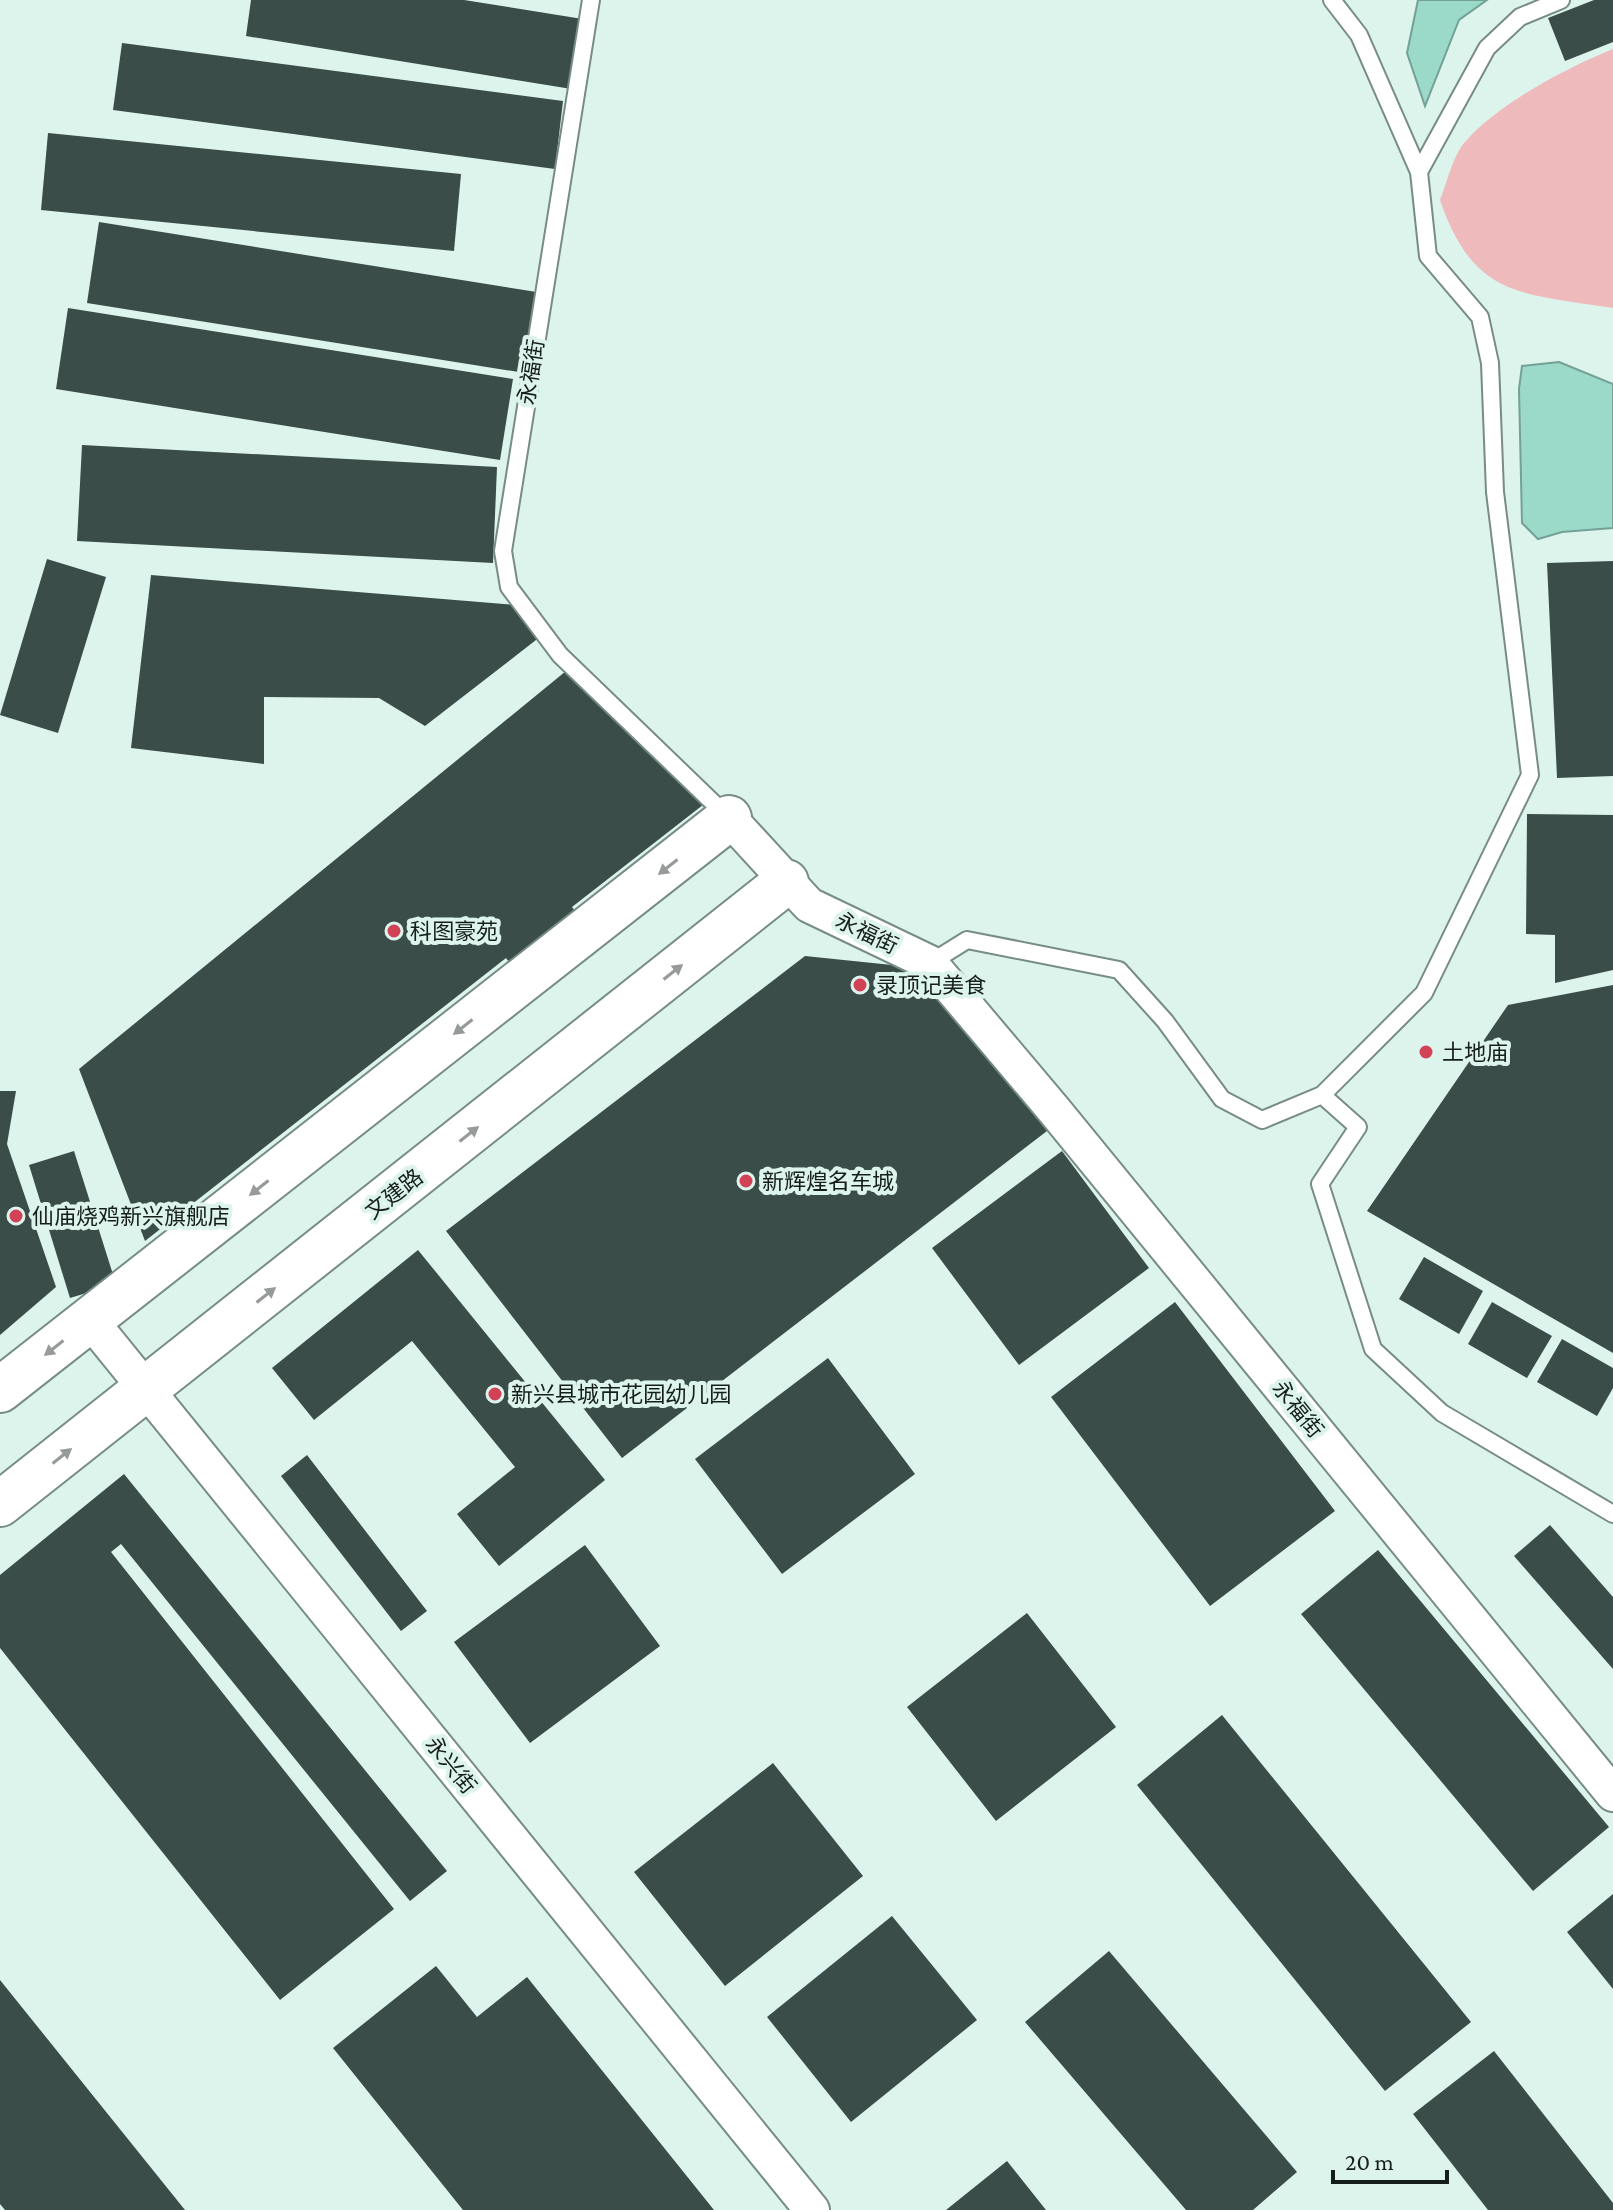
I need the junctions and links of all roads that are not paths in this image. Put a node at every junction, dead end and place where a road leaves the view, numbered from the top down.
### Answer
1 (591, 0) edge
2 (1332, 0) edge
3 (1561, 0) edge
4 (1419, 172) junction
5 (729, 818) junction
6 (786, 882) junction
7 (930, 963) junction
8 (1322, 1095) junction
9 (90, 1320) junction
10 (0, 1390) edge
11 (147, 1390) junction
12 (0, 1504) edge
13 (1613, 1514) edge
14 (1613, 1794) edge
15 (812, 2210) edge

1 - 5 lane, 永福街
2 - 4 lane
3 - 4 lane
4 - 8 lane
5 - 6 street, 永福街
5 -> 9 main road
6 - 7 street, 永福街
11 -> 6 main road, 文建路
7 - 8 lane
7 - 14 street, 永福街
8 - 13 lane
9 -> 10 main road
9 - 11 street, 永兴街
12 -> 11 main road, 文建路
11 - 15 street, 永兴街

